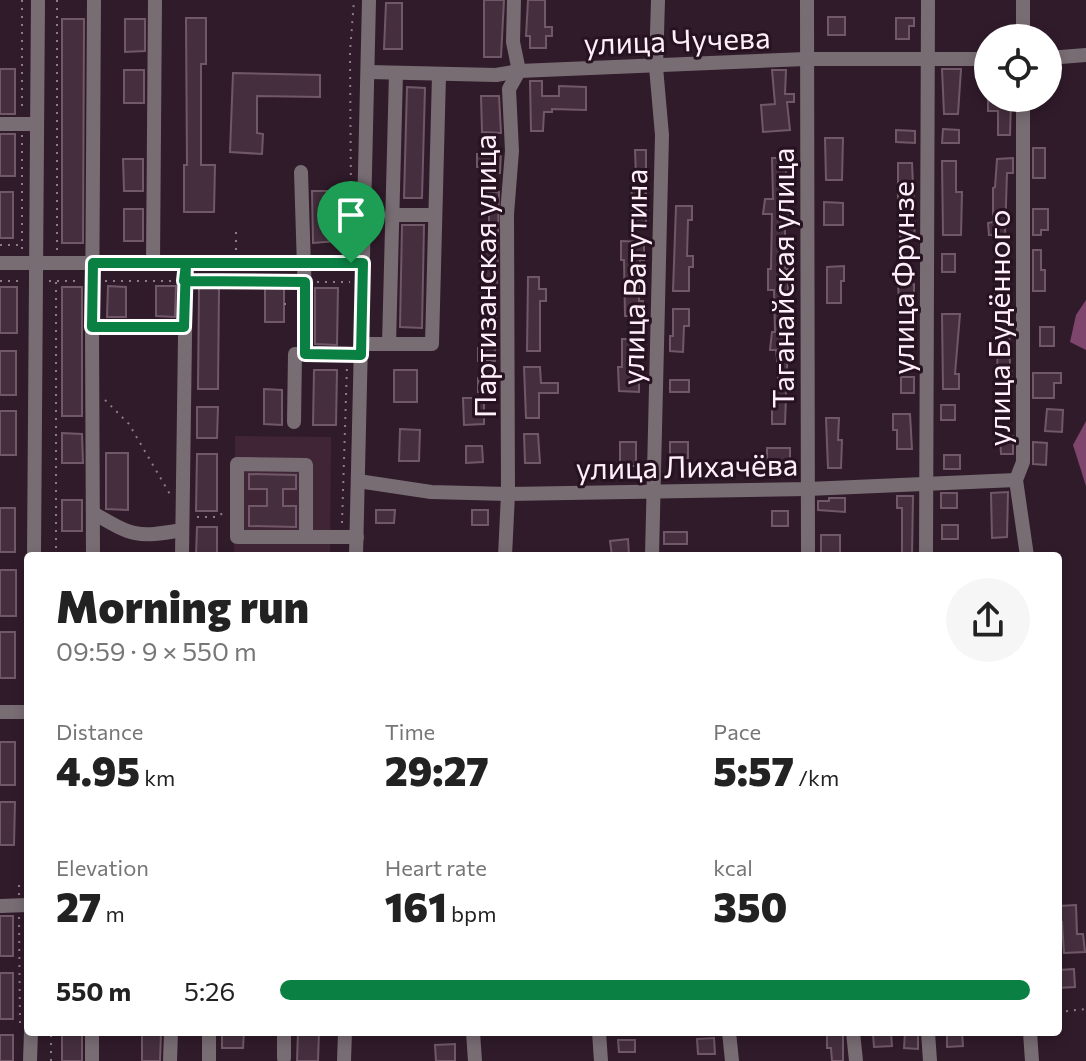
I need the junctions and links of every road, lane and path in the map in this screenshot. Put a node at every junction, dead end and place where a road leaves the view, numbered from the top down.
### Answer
1 (22, 0) edge
2 (38, 0) edge
3 (57, 0) edge
4 (94, 0) edge
5 (155, 0) edge
6 (354, 0) edge
7 (369, 0) edge
8 (514, 0) edge
9 (658, 0) edge
10 (807, 0) edge
11 (928, 0) edge
12 (1023, 0) edge
13 (1023, 24) edge
14 (1086, 55) edge
15 (1062, 57) edge
16 (928, 58) junction
17 (806, 59) junction
18 (974, 59) edge
19 (656, 67) junction
20 (519, 71) junction
21 (369, 72) junction
22 (396, 73) junction
23 (439, 75) junction
24 (1023, 112) edge
25 (0, 124) edge
26 (30, 124) junction
27 (301, 172) dead end
28 (351, 203) dead end
29 (391, 215) junction
30 (435, 215) junction
31 (236, 229) dead end
32 (0, 245) edge
33 (22, 245) junction
34 (236, 255) dead end
35 (0, 263) edge
36 (30, 263) junction
37 (57, 263) junction
38 (93, 263) junction
39 (153, 263) junction
40 (186, 263) junction
41 (305, 263) junction
42 (357, 263) junction
43 (22, 281) dead end
44 (184, 281) junction
45 (305, 282) junction
46 (298, 302) junction
47 (284, 304) dead end
48 (92, 327) junction
49 (184, 327) junction
50 (389, 344) junction
51 (357, 351) junction
52 (305, 354) junction
53 (93, 396) junction
54 (294, 422) dead end
55 (1016, 480) junction
56 (358, 481) junction
57 (927, 483) junction
58 (808, 489) junction
59 (654, 490) junction
60 (508, 494) junction
61 (93, 513) junction
62 (216, 517) dead end
63 (182, 523) junction
64 (306, 537) junction
65 (349, 537) junction
66 (34, 552) edge
67 (56, 552) edge
68 (93, 552) edge
69 (182, 552) edge
70 (355, 552) edge
71 (505, 552) edge
72 (652, 552) edge
73 (808, 552) edge
74 (926, 552) edge
75 (1026, 552) edge
76 (0, 712) edge
77 (24, 712) edge
78 (24, 885) edge
79 (0, 906) edge
80 (24, 906) edge
81 (1086, 1009) edge
82 (1062, 1012) edge
83 (26, 1036) edge
84 (51, 1036) edge
85 (92, 1036) edge
86 (171, 1036) edge
87 (209, 1036) edge
88 (284, 1036) edge
89 (345, 1036) edge
90 (473, 1036) edge
91 (599, 1036) edge
92 (729, 1036) edge
93 (853, 1036) edge
94 (928, 1036) edge
95 (1030, 1036) edge
96 (284, 1058) dead end
97 (30, 1061) edge
98 (51, 1061) edge
99 (92, 1061) edge
100 (170, 1061) edge
101 (209, 1061) edge
102 (344, 1061) edge
103 (475, 1061) edge
104 (601, 1061) edge
105 (732, 1061) edge
106 (856, 1061) edge
107 (930, 1061) edge
108 (1032, 1061) edge

1 - 26 path
2 - 26 street
3 - 37 path
4 - 38 street
5 - 39 street
6 - 28 path
7 - 21 street
8 - 20 street, Партизанская улица
9 - 19 street, улица Ватутина
10 - 17 street, Таганайская улица
11 - 16 street, улица Фрунзе
12 - 13 street
14 - 15 street
16 - 17 street, улица Чучева
16 - 18 street, улица Чучева
16 - 57 street, улица Фрунзе
17 - 19 street, улица Чучева
17 - 58 street, Таганайская улица
19 - 20 street, улица Чучева
19 - 59 street, улица Ватутина
20 - 23 street, улица Чучева
20 - 60 street, Партизанская улица
21 - 22 street, улица Чучева
21 - 42 street
22 - 23 street, улица Чучева
22 - 29 street
23 - 30 street
24 - 55 street, улица Будённого
25 - 26 street
26 - 33 path
26 - 36 street
27 - 41 street
29 - 30 street
29 - 50 street
30 - 50 street
31 - 34 path
32 - 33 path
33 - 36 path
35 - 36 street
36 - 37 street
36 - 43 path
36 - 66 street
37 - 38 street
37 - 67 path
38 - 39 street
38 - 48 street
39 - 40 street
40 - 41 street
40 - 44 street
41 - 42 street
41 - 45 street
42 - 45 path
42 - 51 street
44 - 45 path
44 - 49 street
45 - 46 street
46 - 47 path
46 - 52 path
48 - 49 street
48 - 53 street
49 - 63 street
50 - 51 street
51 - 52 street
51 - 56 street
51 - 65 path
52 - 54 street
53 - 61 street
53 - 63 path
55 - 57 street, улица Лихачёва
55 - 75 street, улица Будённого
56 - 60 street, улица Лихачёва
56 - 65 street
57 - 58 street, улица Лихачёва
57 - 74 street, улица Фрунзе
58 - 59 street, улица Лихачёва
58 - 73 street, Таганайская улица
59 - 60 street, улица Лихачёва
59 - 72 street, улица Ватутина
60 - 71 street, Партизанская улица
61 - 63 street
61 - 68 street
62 - 63 path
63 - 69 street
64 - 64 street
64 - 65 street
65 - 70 street
76 - 77 street
78 - 80 path
79 - 80 street
81 - 82 path
83 - 97 street
84 - 98 path
85 - 99 street
86 - 100 street
87 - 101 street
88 - 96 street
89 - 102 street
90 - 103 street
91 - 104 street
92 - 105 street
93 - 106 street
94 - 107 street
95 - 108 street

